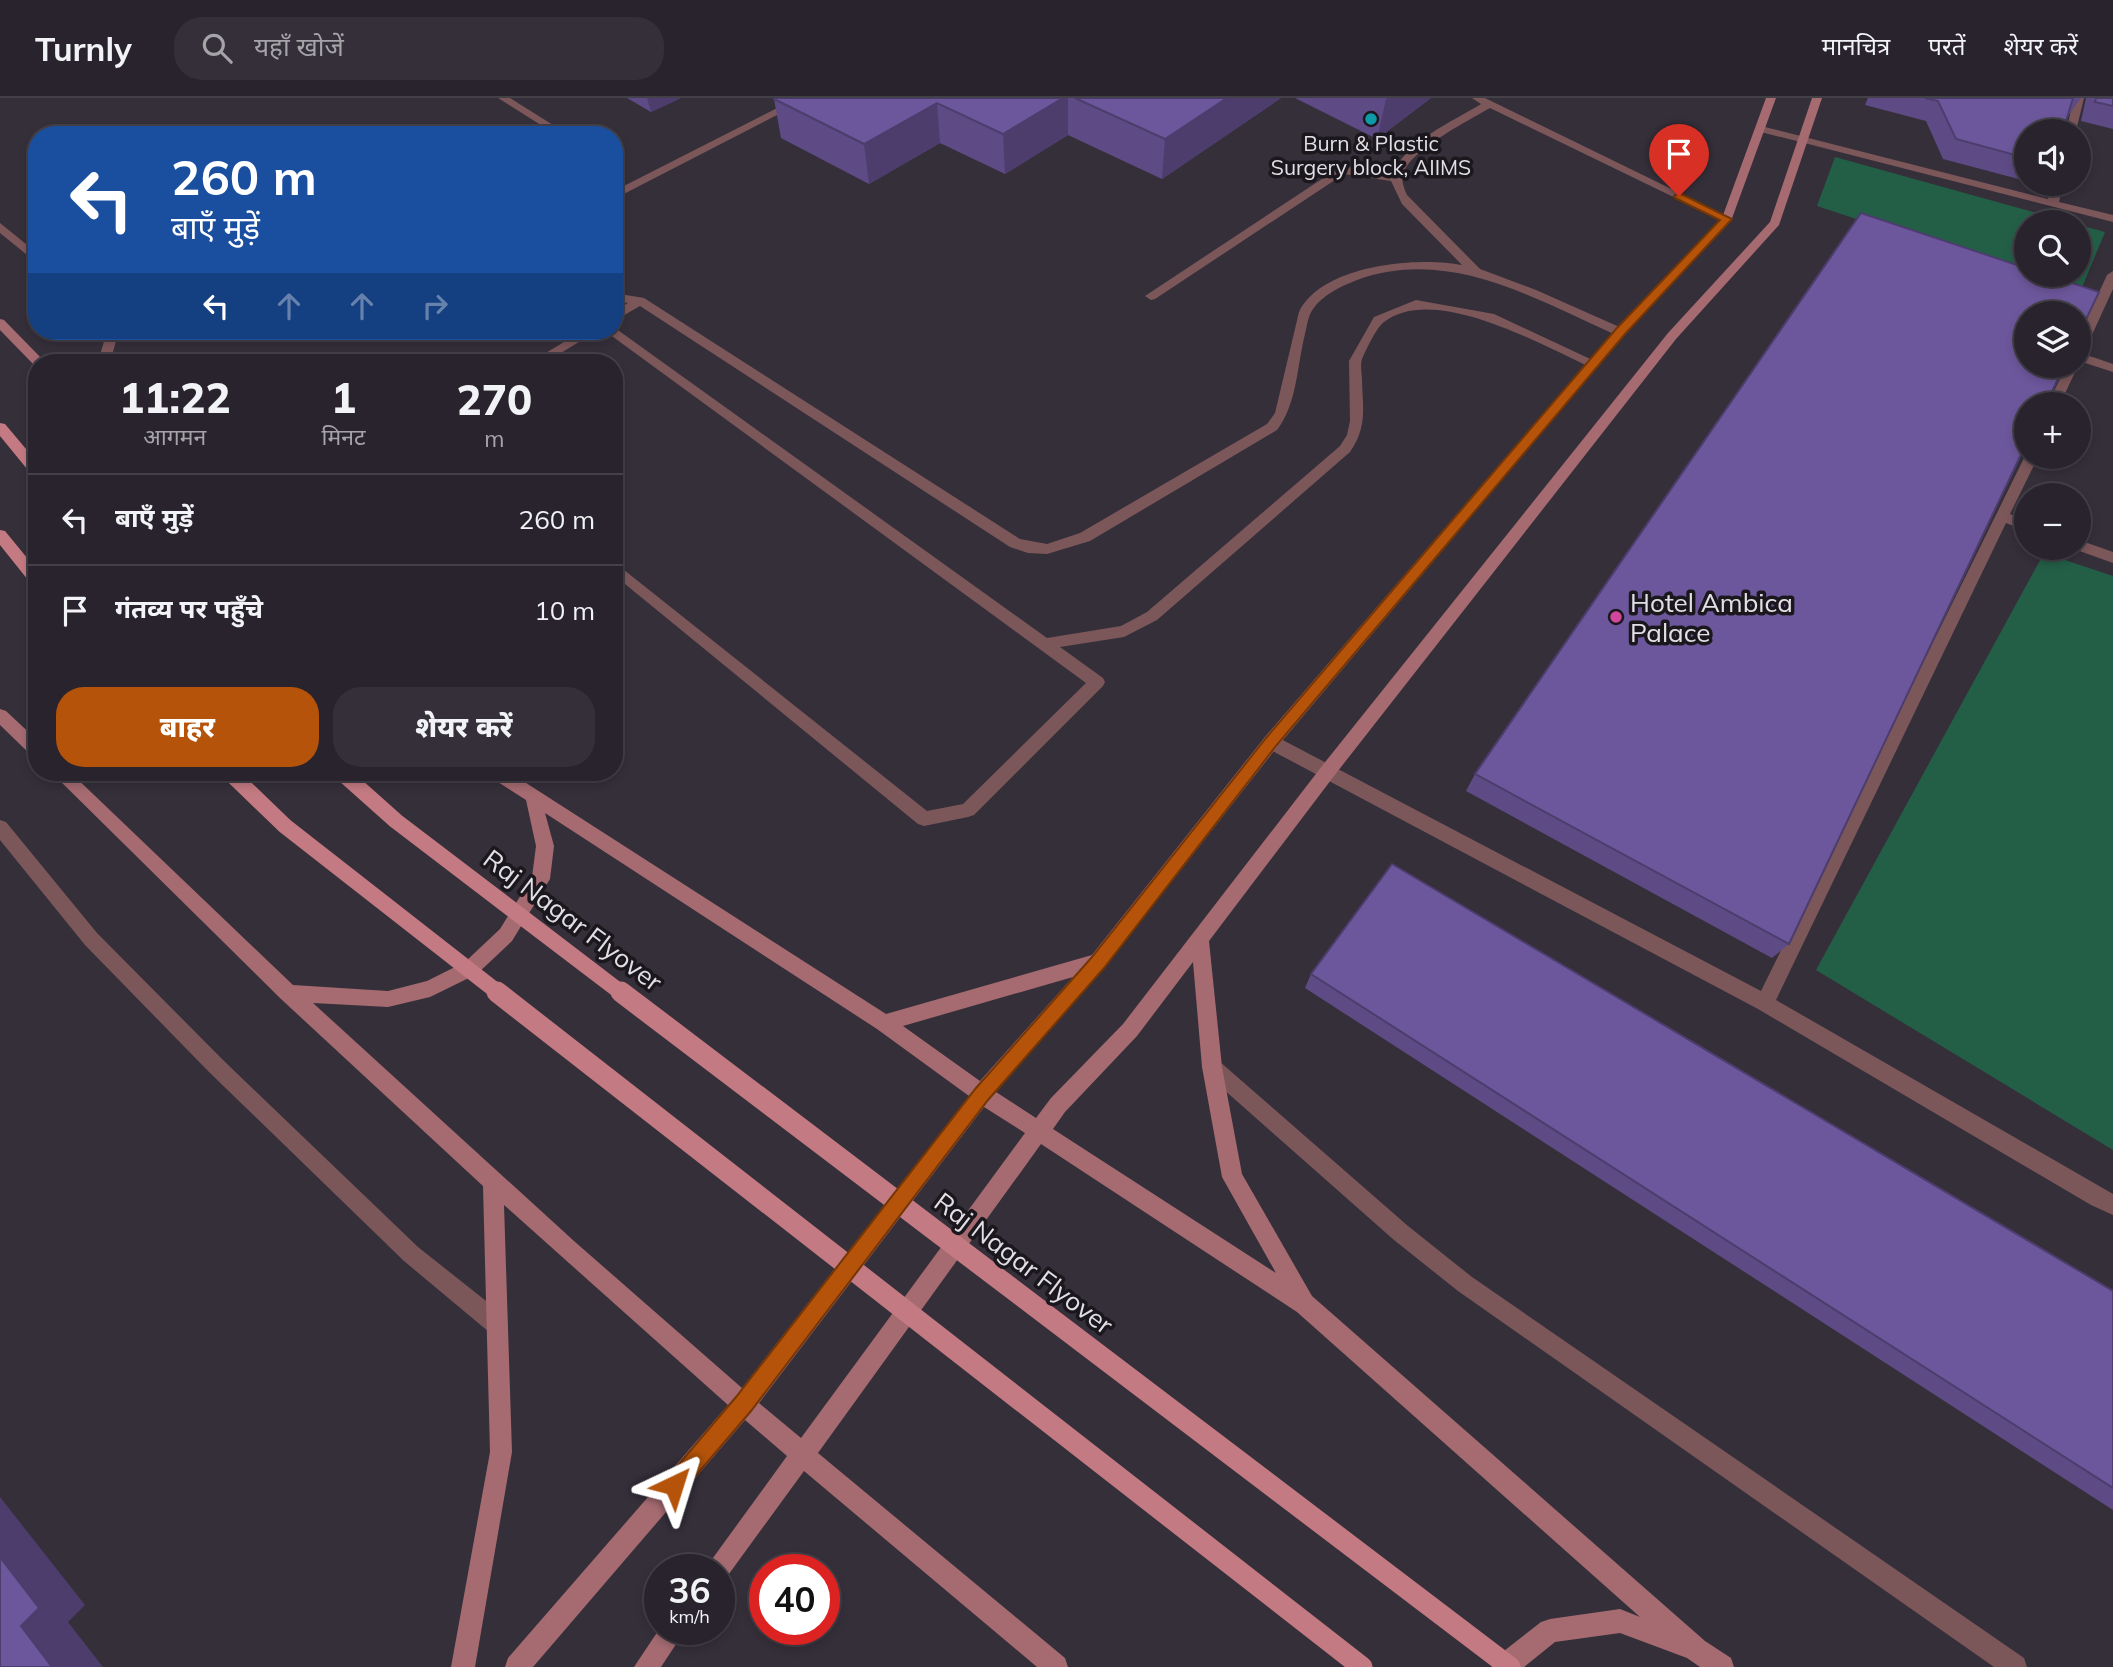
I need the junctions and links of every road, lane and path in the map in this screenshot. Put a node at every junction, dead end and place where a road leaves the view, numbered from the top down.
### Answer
1 (503, 98) edge
2 (805, 98) edge
3 (1477, 98) edge
4 (1772, 98) edge
5 (1816, 98) edge
6 (2079, 98) edge
7 (1489, 104) junction
8 (2074, 119) edge
9 (548, 125) dead end
10 (1761, 129) junction
11 (1805, 139) junction
12 (1397, 179) junction
13 (623, 191) edge
14 (2055, 196) edge
15 (2053, 203) junction
16 (1727, 219) junction
17 (2113, 219) edge
18 (0, 226) edge
19 (28, 252) edge
20 (1476, 272) junction
21 (2113, 275) edge
22 (1151, 296) dead end
23 (623, 298) edge
24 (640, 301) junction
25 (623, 311) edge
26 (0, 323) edge
27 (2091, 324) edge
28 (1620, 332) junction
29 (575, 340) edge
30 (623, 340) edge
31 (30, 354) edge
32 (551, 354) edge
33 (2091, 361) edge
34 (1595, 364) junction
35 (2113, 368) edge
36 (0, 427) edge
37 (28, 461) edge
38 (2026, 469) edge
39 (2004, 517) junction
40 (2014, 521) edge
41 (0, 535) edge
42 (2091, 550) edge
43 (2113, 558) edge
44 (28, 570) edge
45 (623, 574) edge
46 (1043, 643) junction
47 (0, 715) edge
48 (28, 741) edge
49 (1271, 742) junction
50 (1328, 771) junction
51 (67, 781) edge
52 (238, 781) edge
53 (351, 781) edge
54 (510, 781) edge
55 (533, 796) junction
56 (0, 827) edge
57 (1200, 940) junction
58 (1098, 962) junction
59 (288, 993) junction
60 (1765, 1003) junction
61 (884, 1023) junction
62 (1212, 1067) junction
63 (982, 1094) junction
64 (1039, 1131) junction
65 (493, 1183) junction
66 (2113, 1205) edge
67 (1305, 1304) junction
68 (498, 1324) junction
69 (744, 1404) junction
70 (803, 1453) junction
71 (730, 1554) edge
72 (662, 1645) edge
73 (1696, 1650) junction
74 (463, 1667) edge
75 (517, 1667) edge
76 (646, 1667) edge
77 (1056, 1667) edge
78 (1363, 1667) edge
79 (1504, 1667) edge
80 (1510, 1667) edge
81 (1722, 1667) edge
82 (2015, 1667) edge

1 - 9 street
2 - 13 street
3 - 7 street
4 - 10 street
5 - 11 street
6 - 8 street
7 - 12 street
7 - 16 street
10 - 11 street
10 - 16 street
11 - 15 street
11 - 50 street
12 - 20 street
12 - 22 street
14 - 15 street
15 - 17 street
16 - 28 street
18 - 19 street
20 - 24 street
20 - 28 street
21 - 27 street
23 - 24 street
24 - 25 street
26 - 31 street
28 - 34 street
29 - 32 street
30 - 46 street
33 - 35 street
34 - 46 street
34 - 49 street
36 - 37 main road
38 - 39 street
39 - 40 street
39 - 60 street
41 - 44 main road
42 - 43 street
45 - 46 street
47 - 48 street
49 - 50 street
49 - 58 street
50 - 57 street
50 - 60 street
51 - 59 street
52 - 78 main road, bridge
53 - 80 main road, Raj Nagar Flyover, bridge
54 - 55 street
55 - 59 street
55 - 61 street
56 - 68 street
57 - 62 street
57 - 64 street
58 - 61 street
58 - 63 street
59 - 65 street
60 - 66 street
61 - 63 street
62 - 67 street
62 - 82 street
63 - 64 street
63 - 69 street
64 - 67 street
64 - 70 street
65 - 68 street
65 - 69 street
67 - 73 street
68 - 74 street
69 - 70 street
69 - 75 street
70 - 71 street
70 - 77 street
72 - 76 street
73 - 79 street
73 - 81 street

